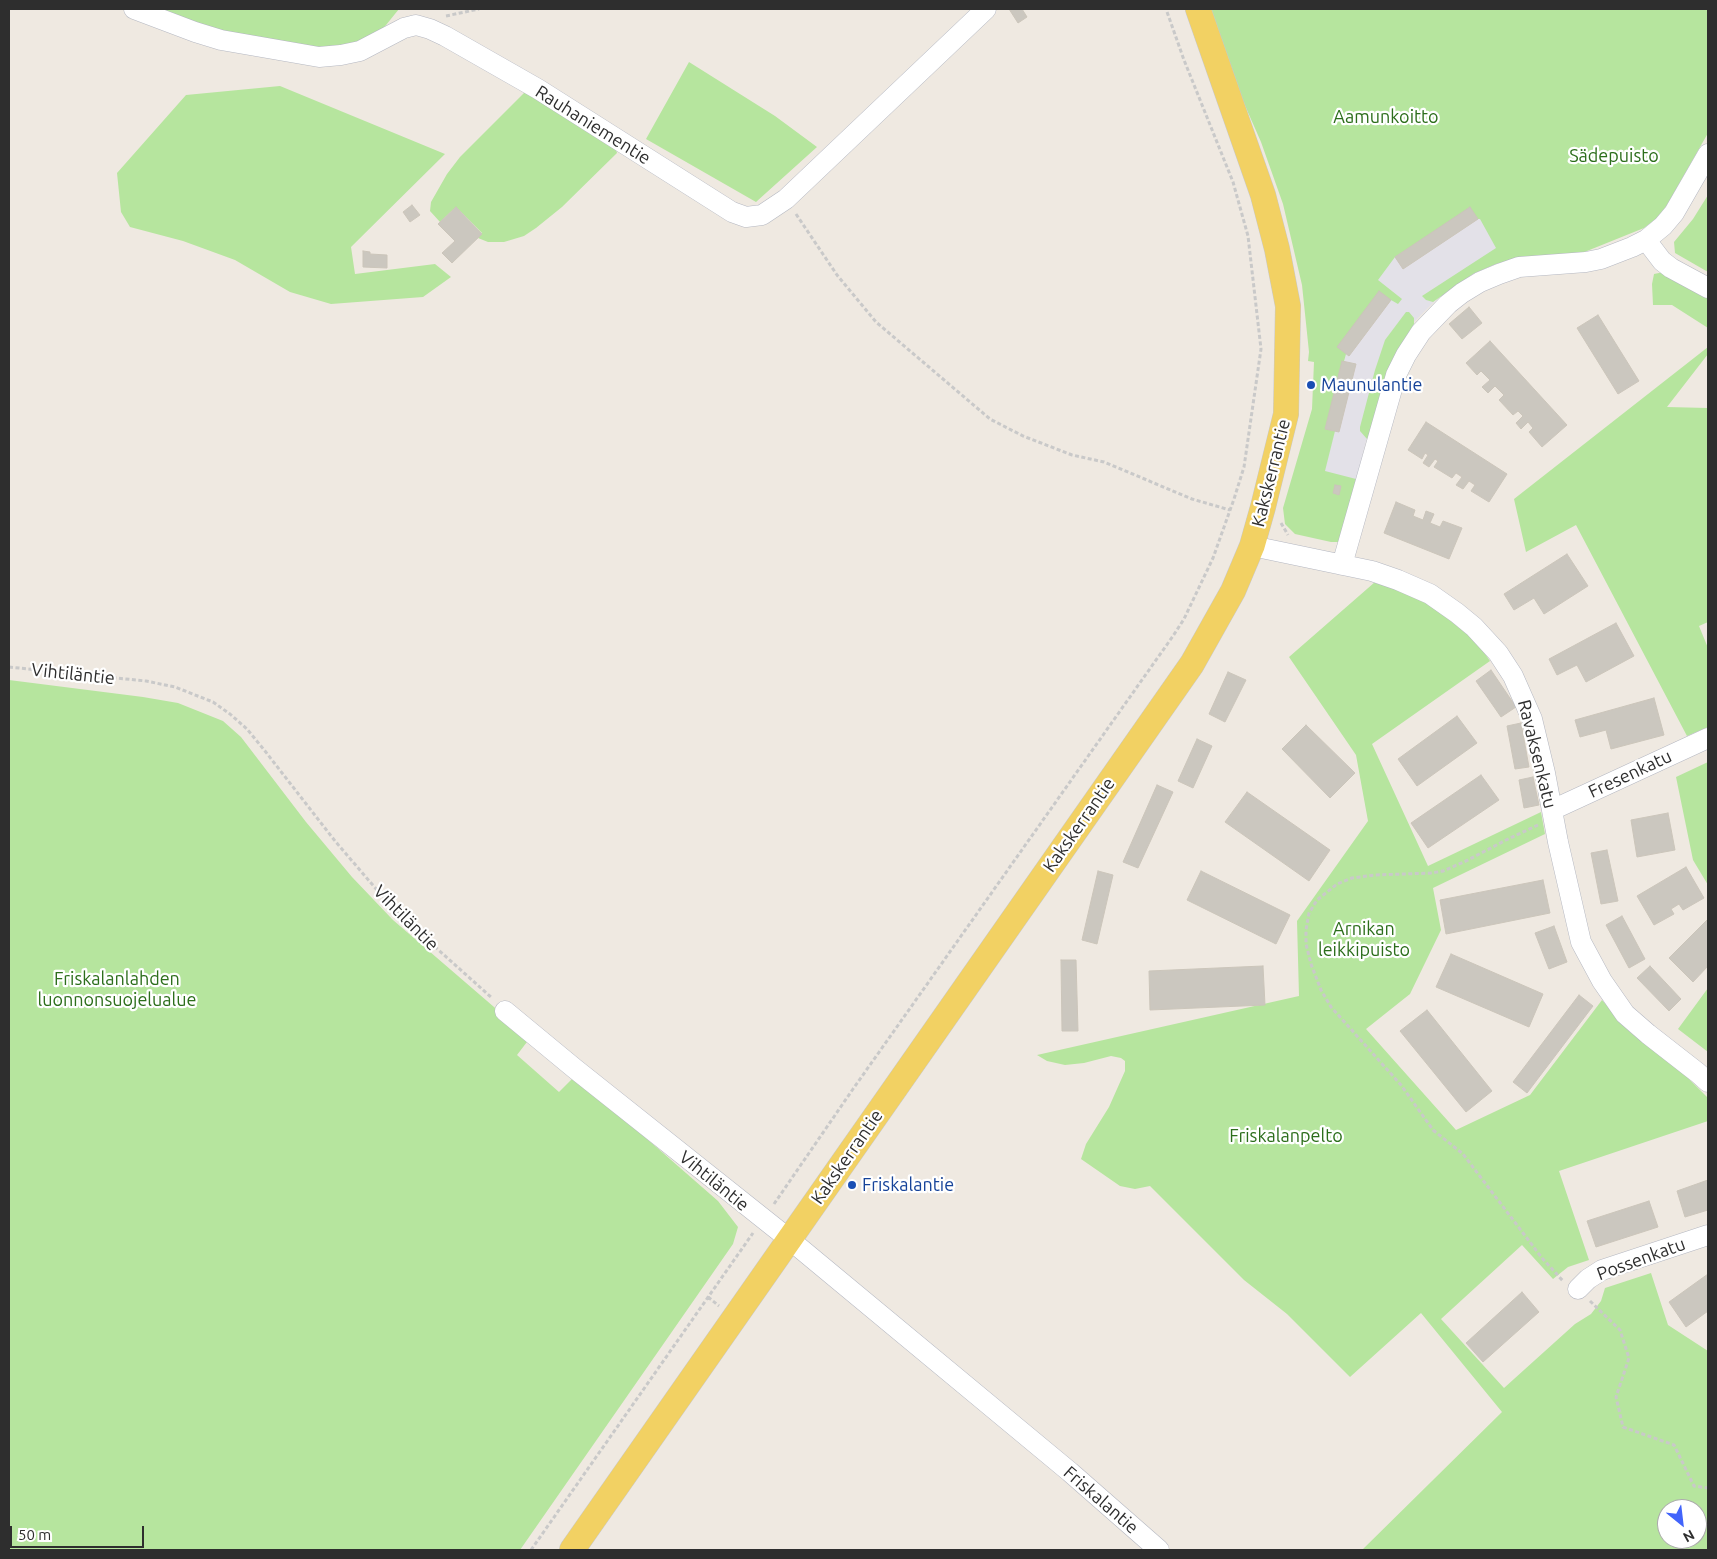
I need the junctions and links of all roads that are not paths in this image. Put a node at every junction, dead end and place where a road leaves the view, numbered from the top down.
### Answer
1 (134, 9) edge
2 (986, 9) edge
3 (1198, 9) edge
4 (1708, 154) edge
5 (1646, 240) junction
6 (1708, 288) edge
7 (1252, 546) junction
8 (1342, 565) junction
9 (1708, 738) edge
10 (1549, 816) junction
11 (505, 1011) road end
12 (1708, 1082) edge
13 (1708, 1235) edge
14 (789, 1240) junction
15 (1578, 1289) road end
16 (1140, 1543) edge
17 (572, 1550) edge
18 (1159, 1550) edge

1 - 2 street, Rauhaniementie
3 - 7 main road, Kakskerrantie
4 - 5 street
5 - 6 street
5 - 8 street
7 - 8 street, Ravaksenkatu
7 - 14 main road, Kakskerrantie
8 - 10 street, Ravaksenkatu
9 - 10 street, Fresenkatu
10 - 12 street, Ravaksenkatu
11 - 14 street, Vihtiläntie
13 - 15 street, Possenkatu
14 - 16 street, Friskalantie
14 - 17 main road, Kakskerrantie
16 - 18 street, Friskalantie

